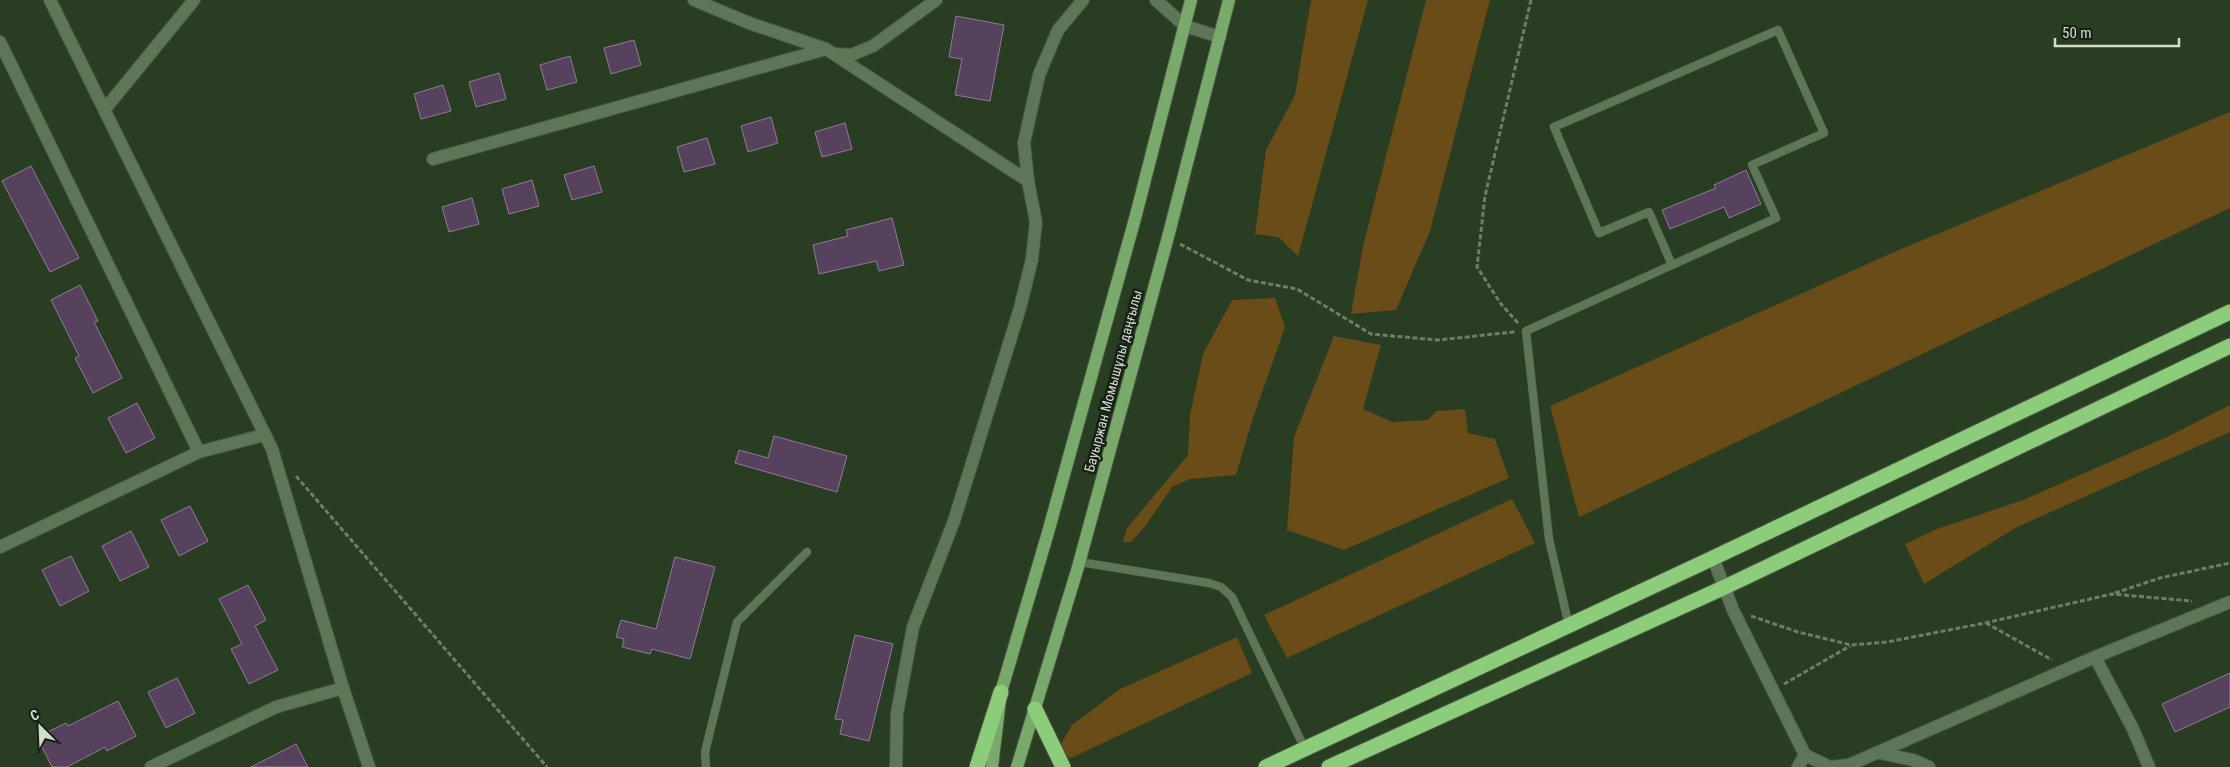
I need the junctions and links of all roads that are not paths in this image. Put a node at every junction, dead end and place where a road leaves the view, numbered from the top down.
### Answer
1 (50, 0) edge
2 (194, 0) edge
3 (694, 0) edge
4 (936, 0) edge
5 (1083, 0) edge
6 (1156, 0) edge
7 (1192, 0) edge
8 (1229, 0) edge
9 (1185, 26) junction
10 (1220, 37) junction
11 (0, 42) edge
12 (830, 52) junction
13 (105, 109) junction
14 (433, 159) dead end
15 (1028, 181) junction
16 (1672, 265) junction
17 (2230, 312) edge
18 (2230, 346) edge
19 (264, 435) junction
20 (199, 452) junction
21 (0, 547) edge
22 (807, 552) dead end
23 (1714, 558) junction
24 (1080, 562) junction
25 (1725, 587) junction
26 (2230, 602) edge
27 (1569, 626) junction
28 (2095, 657) junction
29 (343, 688) junction
30 (1001, 692) junction
31 (1035, 709) junction
32 (1305, 749) junction
33 (1880, 753) junction
34 (1807, 761) edge
35 (151, 767) edge
36 (369, 767) edge
37 (706, 767) edge
38 (896, 767) edge
39 (978, 767) edge
40 (992, 767) edge
41 (1017, 767) edge
42 (1063, 767) edge
43 (1266, 767) edge
44 (1328, 767) edge
45 (1798, 767) edge
46 (1929, 767) edge
47 (2150, 767) edge

1 - 13 street
2 - 13 street
3 - 12 street
4 - 12 street
5 - 15 street
6 - 9 street
7 - 9 main road, Бауыржан Момышұлы даңғылы
8 - 10 main road, Бауыржан Момышұлы даңғылы
9 - 10 street
9 - 30 main road, Бауыржан Момышұлы даңғылы
10 - 24 main road, Бауыржан Момышұлы даңғылы
11 - 20 street
12 - 14 street
12 - 15 street
13 - 19 street
15 - 38 street
16 - 16 lane
16 - 27 lane
17 - 23 highway
18 - 25 highway
19 - 20 street
19 - 29 street
20 - 21 street
22 - 37 lane
23 - 25 street
23 - 27 highway
24 - 31 main road, Бауыржан Момышұлы даңғылы
24 - 32 lane
25 - 34 street
25 - 44 highway
26 - 28 street
27 - 32 highway
28 - 33 street
28 - 47 street
29 - 35 street
29 - 36 street
30 - 39 highway
30 - 40 main road, Бауыржан Момышұлы даңғылы
31 - 41 main road, Бауыржан Момышұлы даңғылы
31 - 42 highway
32 - 43 highway
33 - 34 street
33 - 46 street
34 - 45 street

